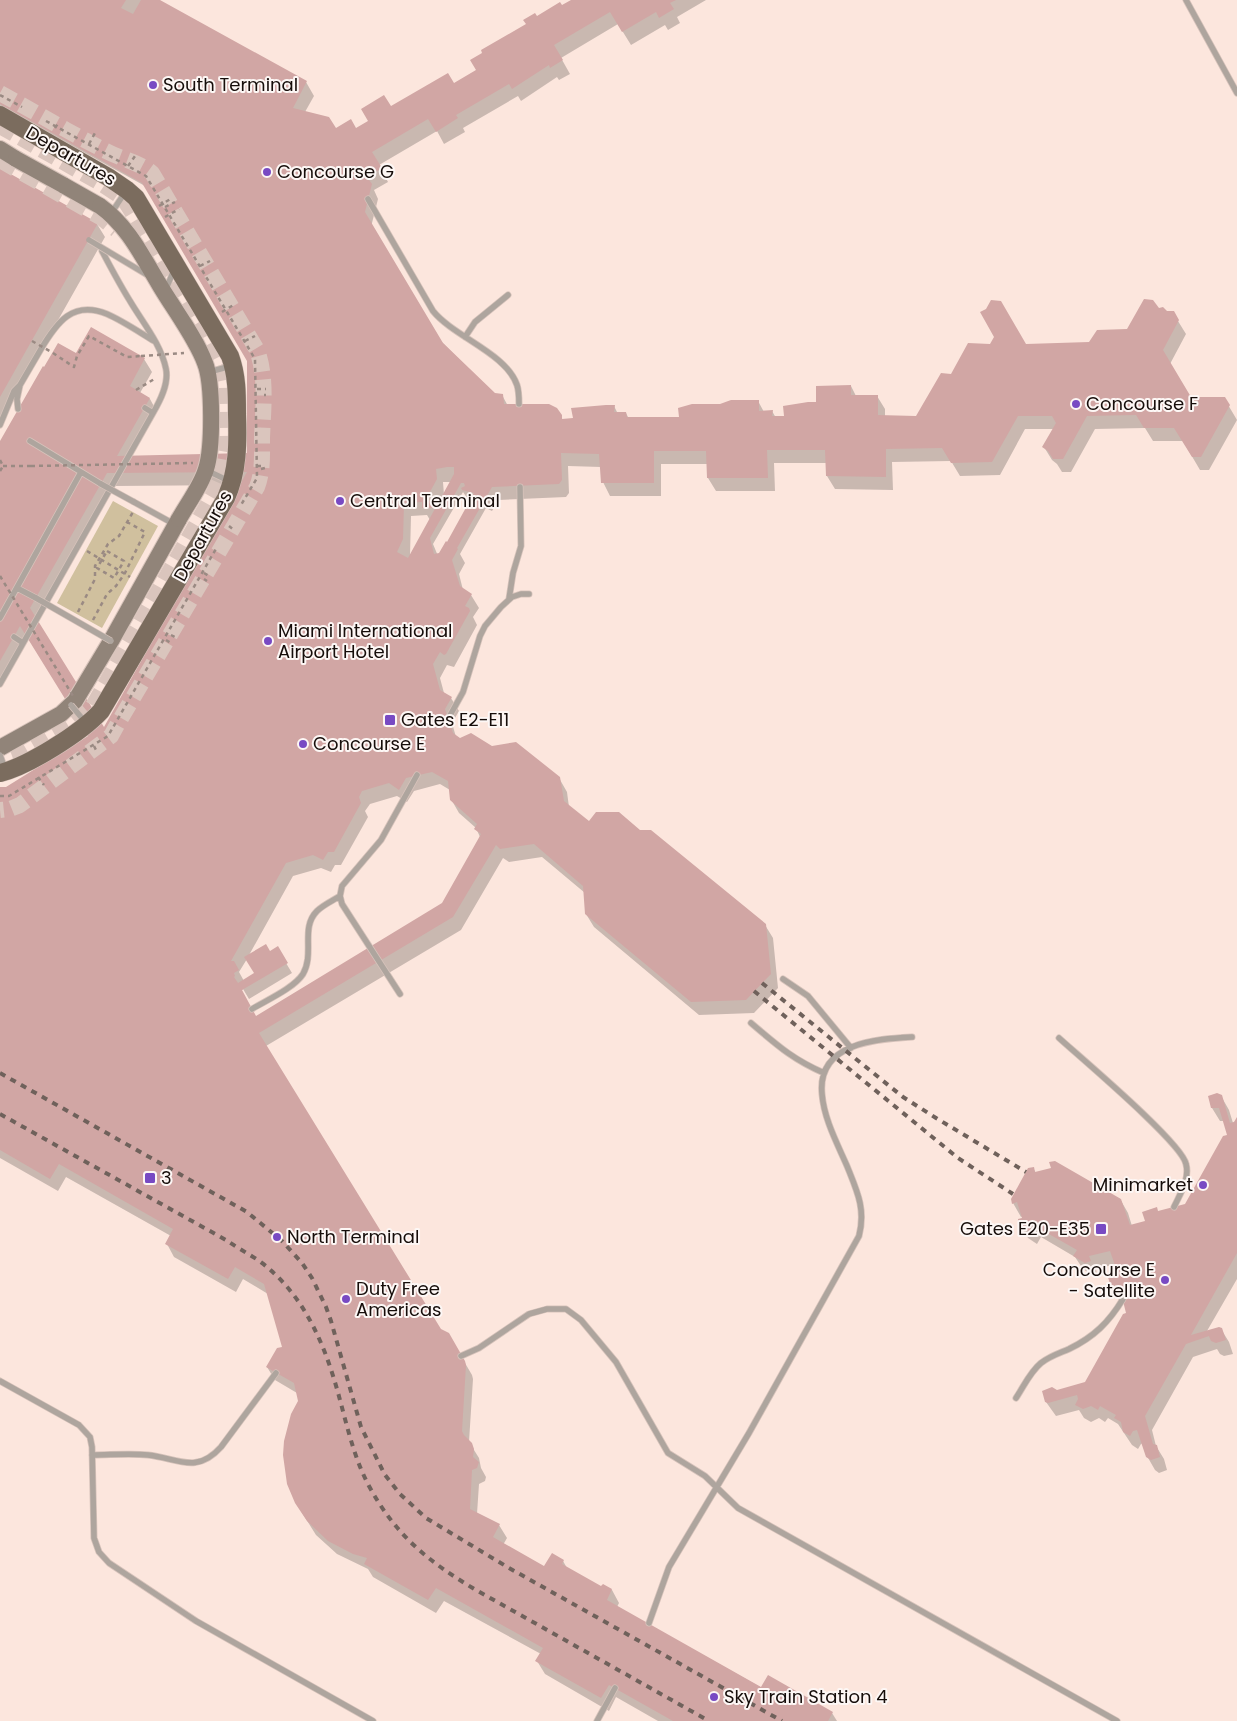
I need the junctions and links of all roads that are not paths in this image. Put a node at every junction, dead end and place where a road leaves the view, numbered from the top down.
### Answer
1 (1186, 0) edge
2 (1237, 93) edge
3 (0, 115) edge
4 (0, 149) edge
5 (127, 190) junction
6 (368, 199) dead end
7 (111, 214) junction
8 (88, 240) dead end
9 (102, 251) dead end
10 (176, 265) junction
11 (161, 288) junction
12 (508, 295) dead end
13 (465, 337) junction
14 (156, 342) junction
15 (233, 365) junction
16 (208, 372) junction
17 (20, 385) junction
18 (519, 404) dead end
19 (145, 408) dead end
20 (18, 409) dead end
21 (153, 413) junction
22 (0, 425) edge
23 (30, 442) dead end
24 (202, 466) junction
25 (81, 472) junction
26 (232, 482) junction
27 (520, 486) dead end
28 (176, 525) junction
29 (17, 588) junction
30 (529, 594) dead end
31 (509, 599) junction
32 (0, 618) edge
33 (14, 637) dead end
34 (111, 641) junction
35 (23, 642) junction
36 (0, 683) edge
37 (73, 703) junction
38 (448, 719) dead end
39 (91, 729) junction
40 (0, 748) edge
41 (0, 754) edge
42 (3, 772) edge
43 (416, 775) dead end
44 (340, 896) junction
45 (783, 979) dead end
46 (400, 994) dead end
47 (252, 1009) dead end
48 (751, 1023) dead end
49 (912, 1037) dead end
50 (1059, 1038) dead end
51 (851, 1048) junction
52 (824, 1073) junction
53 (1174, 1207) dead end
54 (1123, 1299) dead end
55 (461, 1356) dead end
56 (276, 1373) dead end
57 (0, 1381) edge
58 (1016, 1398) dead end
59 (92, 1455) junction
60 (716, 1488) junction
61 (649, 1624) dead end
62 (615, 1688) dead end
63 (373, 1721) edge
64 (596, 1721) edge
65 (1117, 1721) edge

1 - 2 lane
3 - 5 main road, Departures, bridge
4 - 7 main road, Departures, bridge
5 - 7 lane, bridge
5 - 10 main road, Departures, bridge
6 - 13 lane
7 - 11 main road, Departures, bridge
8 - 11 lane, bridge
9 - 14 lane
10 - 11 lane, bridge
10 - 15 main road, Departures, bridge
11 - 16 main road, Departures, bridge
12 - 13 lane
13 - 18 lane
14 - 17 lane
14 - 21 lane
15 - 16 lane, bridge
15 - 26 main road, Departures, bridge
16 - 24 main road, Departures, bridge
17 - 20 lane
17 - 22 lane
19 - 21 lane
21 - 35 lane
23 - 25 lane
24 - 26 lane, bridge
24 - 28 main road, Departures, bridge
25 - 28 lane, bridge
25 - 29 lane
26 - 39 main road, Departures, bridge
27 - 31 lane
28 - 34 main road, Departures
29 - 32 lane
29 - 34 lane, bridge
30 - 31 lane
31 - 38 lane
33 - 35 lane
34 - 37 main road, Departures
35 - 36 lane
37 - 39 lane, bridge
37 - 40 main road, Departures
39 - 42 main road, Departures, bridge
41 - 42 lane, bridge
43 - 44 lane
44 - 46 lane
44 - 47 lane
45 - 51 lane
48 - 52 lane
49 - 51 lane
50 - 53 lane
51 - 52 lane
52 - 60 lane
54 - 58 lane
55 - 60 lane
56 - 59 lane
57 - 59 lane
59 - 63 lane
60 - 61 lane
60 - 65 lane
62 - 64 lane

